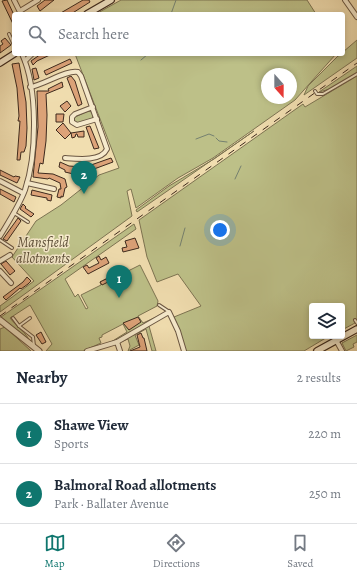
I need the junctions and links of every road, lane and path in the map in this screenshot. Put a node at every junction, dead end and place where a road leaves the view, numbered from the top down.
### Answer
1 (14, 0) edge
2 (38, 0) edge
3 (111, 0) edge
4 (345, 0) edge
5 (20, 12) edge
6 (90, 12) edge
7 (357, 17) edge
8 (9, 34) dead end
9 (12, 41) edge
10 (12, 55) edge
11 (23, 56) edge
12 (30, 56) edge
13 (24, 61) junction
14 (0, 63) edge
15 (357, 74) edge
16 (30, 87) junction
17 (315, 91) dead end
18 (92, 107) junction
19 (97, 119) junction
20 (65, 158) dead end
21 (0, 181) edge
22 (27, 183) junction
23 (54, 189) dead end
24 (23, 193) junction
25 (14, 213) junction
26 (28, 222) dead end
27 (0, 236) edge
28 (0, 240) edge
29 (12, 248) dead end
30 (10, 255) dead end
31 (0, 261) edge
32 (0, 271) edge
33 (11, 283) dead end
34 (158, 305) dead end
35 (169, 312) junction
36 (13, 318) dead end
37 (30, 318) dead end
38 (0, 321) edge
39 (19, 326) junction
40 (357, 329) edge
41 (336, 340) junction
42 (117, 342) junction
43 (34, 347) junction
44 (39, 351) edge
45 (87, 351) edge
46 (120, 351) edge
47 (184, 351) edge
48 (317, 351) edge
49 (342, 351) edge

1 - 5 street
2 - 5 street
3 - 6 main road
4 - 7 street
8 - 9 lane
10 - 14 main road
11 - 13 street
12 - 13 street
13 - 16 street
15 - 17 lane
16 - 18 street
16 - 22 street
18 - 19 street
18 - 19 street
19 - 20 street
21 - 24 street
22 - 23 street
22 - 24 street
24 - 25 street
25 - 26 lane
25 - 27 street
28 - 29 lane
30 - 31 street
32 - 33 street
34 - 35 lane
35 - 42 street
35 - 47 street
36 - 39 lane
37 - 39 lane
38 - 43 street
39 - 43 lane
40 - 41 main road
41 - 48 main road
41 - 49 street
42 - 45 street
42 - 46 street
43 - 44 street

